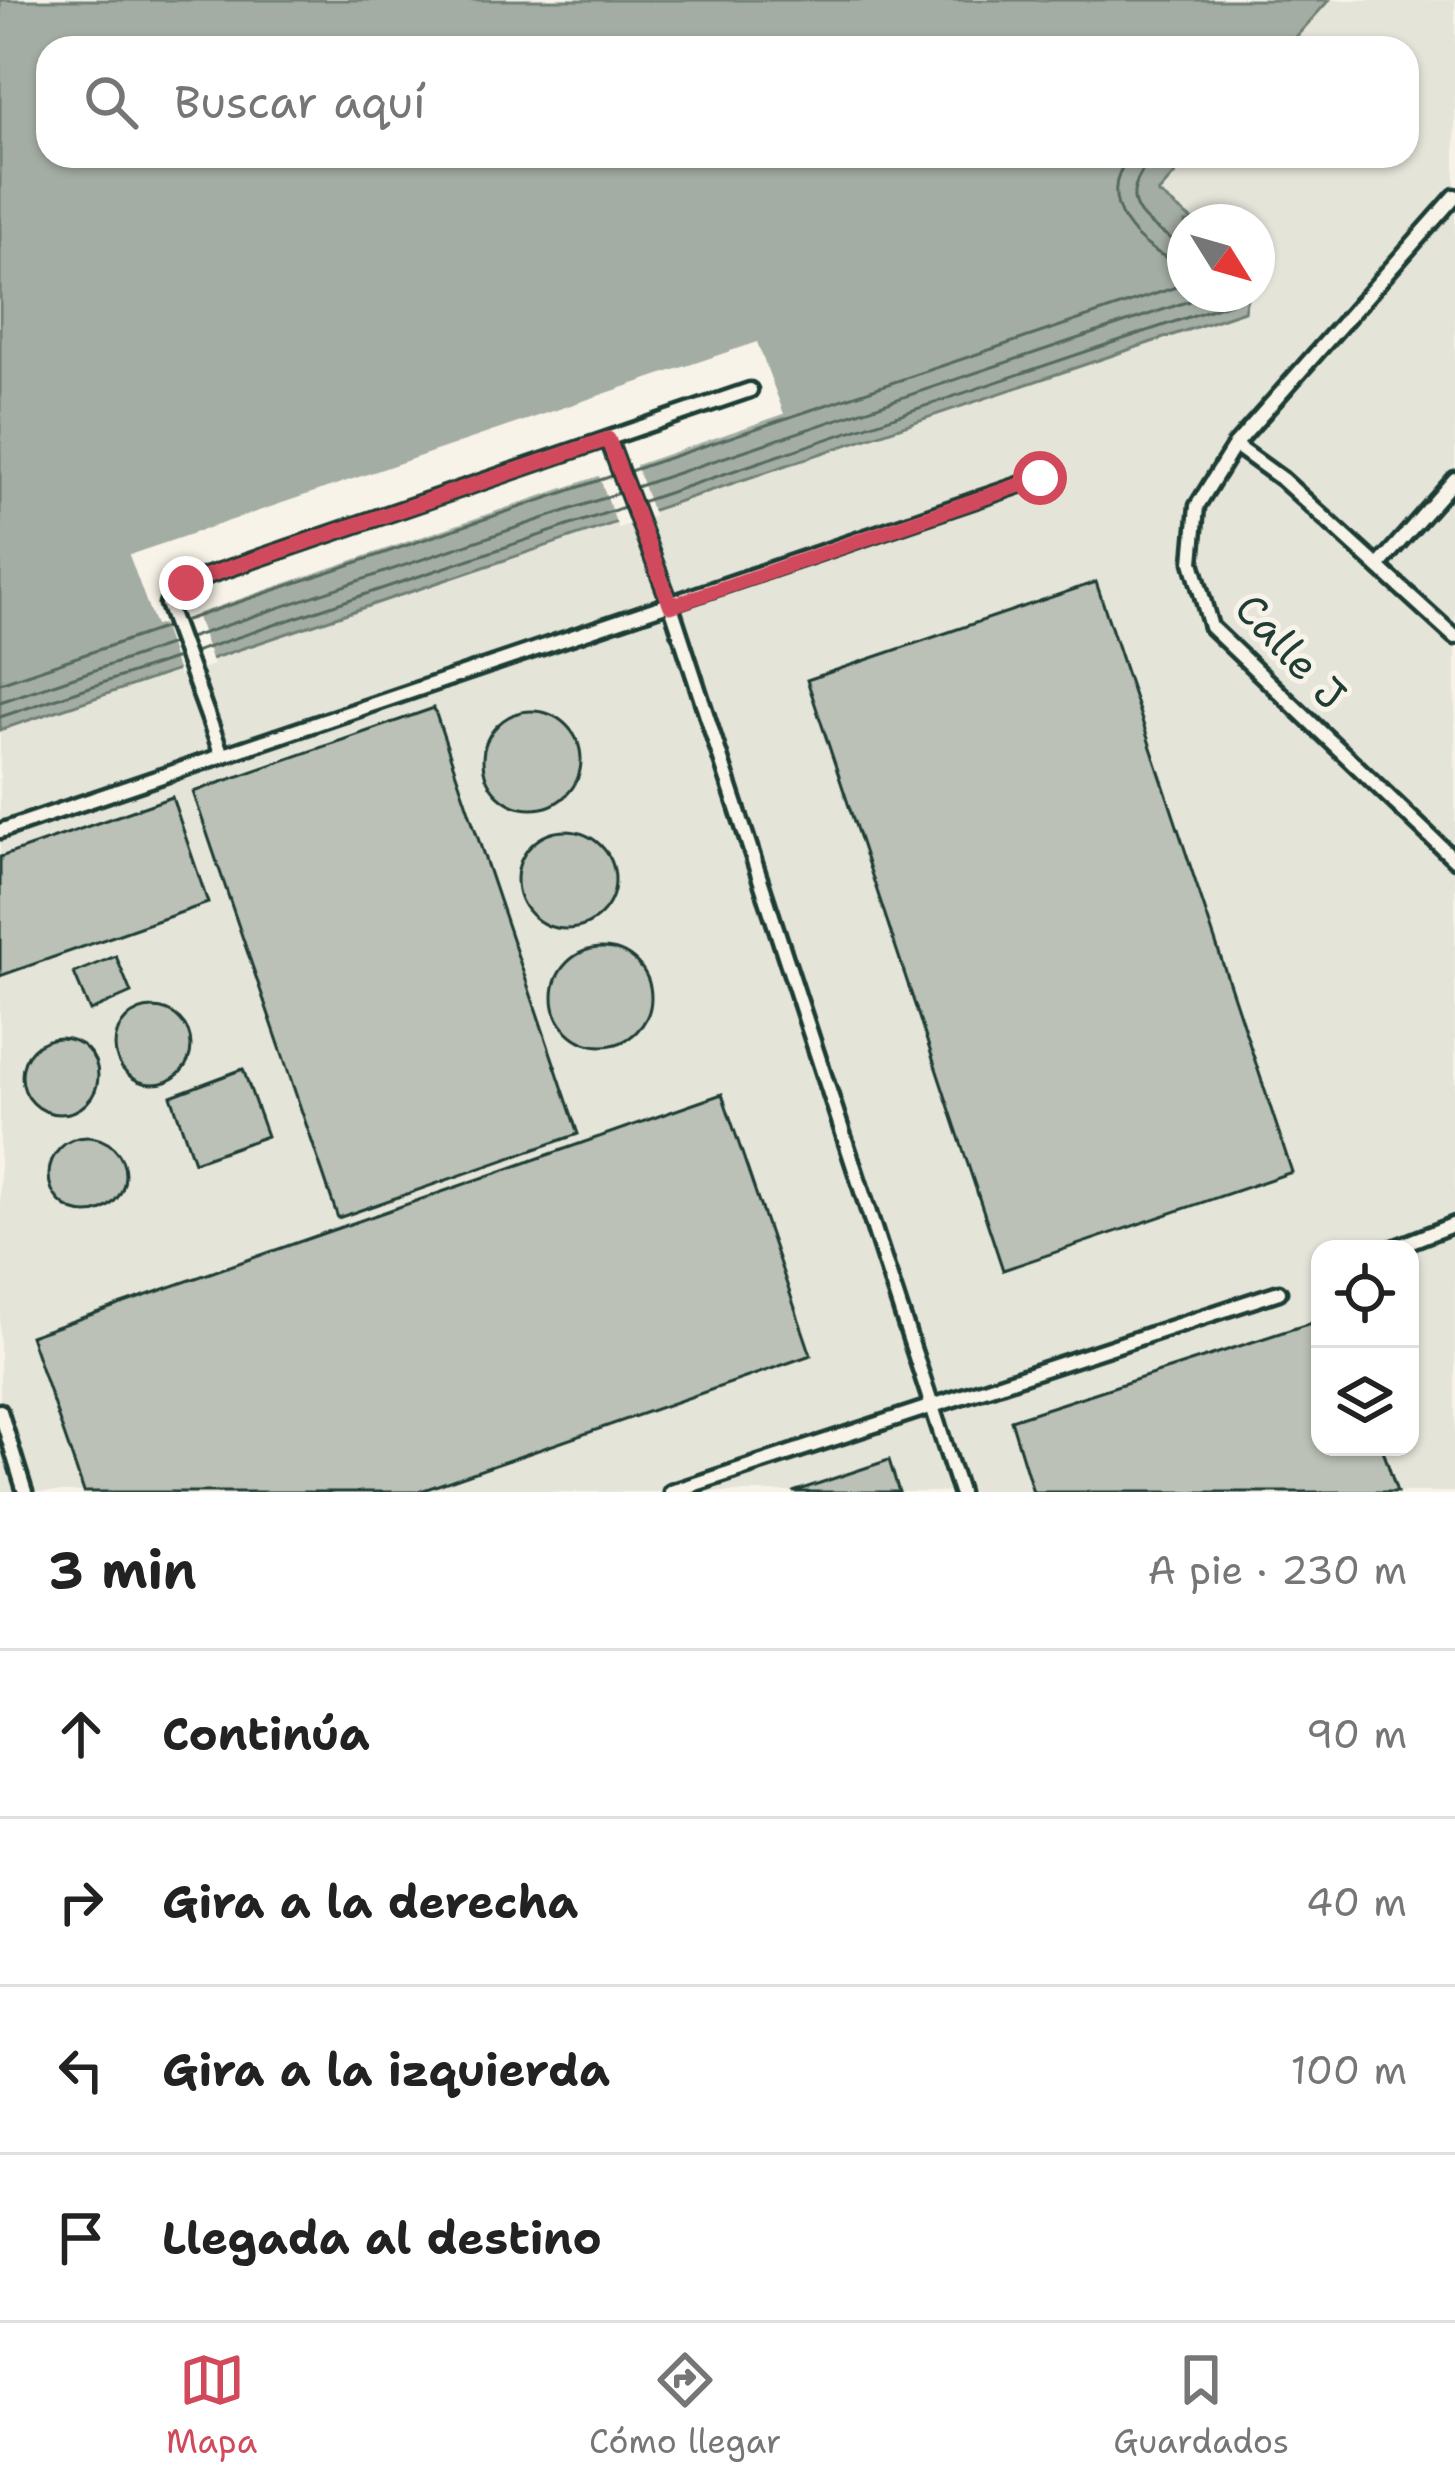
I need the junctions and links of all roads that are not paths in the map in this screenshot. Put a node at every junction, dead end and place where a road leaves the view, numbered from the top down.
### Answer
1 (1455, 196) edge
2 (750, 391) dead end
3 (608, 439) junction
4 (1235, 445) junction
5 (1040, 478) dead end
6 (1455, 479) edge
7 (1379, 565) junction
8 (671, 606) junction
9 (1455, 637) edge
10 (222, 755) junction
11 (0, 831) edge
12 (1455, 860) edge
13 (1455, 1224) edge
14 (1414, 1240) edge
15 (1279, 1292) dead end
16 (931, 1406) junction
17 (0, 1411) edge
18 (25, 1492) edge
19 (671, 1492) edge
20 (960, 1492) edge

1 - 4 lane, Calle J
2 - 3 lane
3 - 8 lane
3 - 10 lane
4 - 7 lane
4 - 12 lane, Calle J
5 - 8 lane
6 - 7 lane
7 - 9 lane
8 - 10 lane
8 - 16 lane
10 - 11 lane
13 - 14 lane
15 - 16 lane
16 - 19 lane
16 - 20 lane
17 - 18 lane

